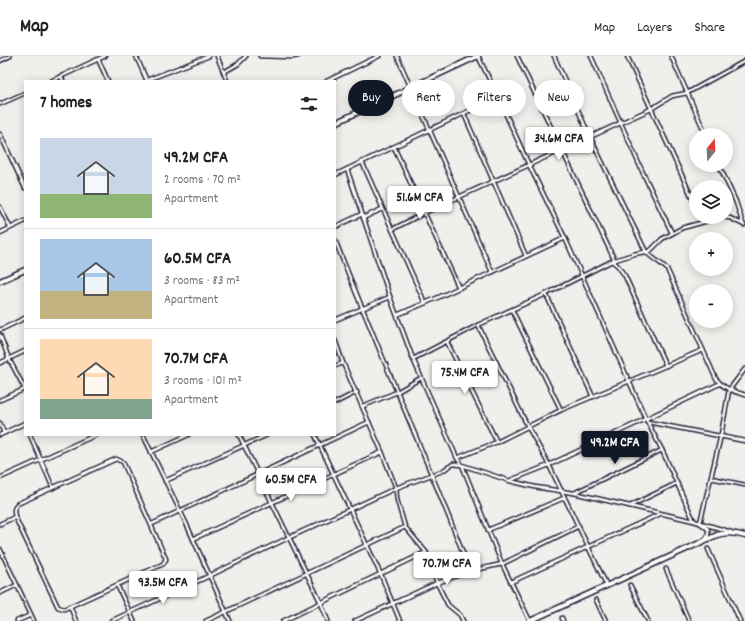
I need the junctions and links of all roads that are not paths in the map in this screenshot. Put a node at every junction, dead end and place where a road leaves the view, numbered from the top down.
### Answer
1 (10, 56) edge
2 (105, 56) edge
3 (136, 56) edge
4 (209, 56) edge
5 (217, 56) edge
6 (246, 56) edge
7 (260, 56) edge
8 (265, 56) edge
9 (298, 56) edge
10 (379, 56) edge
11 (397, 56) edge
12 (478, 56) edge
13 (517, 56) edge
14 (554, 56) edge
15 (591, 56) edge
16 (627, 56) edge
17 (671, 56) edge
18 (98, 59) junction
19 (0, 61) edge
20 (745, 61) edge
21 (224, 72) junction
22 (61, 76) junction
23 (53, 80) edge
24 (63, 80) edge
25 (108, 80) edge
26 (147, 80) edge
27 (149, 80) edge
28 (228, 80) edge
29 (329, 80) edge
30 (409, 80) edge
31 (427, 80) edge
32 (490, 80) edge
33 (402, 92) edge
34 (687, 93) junction
35 (24, 94) edge
36 (0, 104) edge
37 (652, 109) junction
38 (463, 114) edge
39 (424, 116) edge
40 (465, 116) edge
41 (507, 116) edge
42 (336, 123) edge
43 (621, 123) junction
44 (703, 128) edge
45 (430, 130) junction
46 (0, 134) edge
47 (590, 137) junction
48 (394, 147) junction
49 (562, 150) junction
50 (362, 162) junction
51 (529, 165) junction
52 (347, 168) junction
53 (722, 172) edge
54 (336, 174) edge
55 (493, 181) junction
56 (24, 186) edge
57 (689, 191) edge
58 (460, 197) junction
59 (0, 206) edge
60 (382, 209) junction
61 (424, 213) junction
62 (362, 214) junction
63 (363, 218) junction
64 (733, 220) edge
65 (24, 221) edge
66 (697, 224) edge
67 (745, 225) edge
68 (336, 227) edge
69 (10, 228) junction
70 (392, 229) junction
71 (0, 233) edge
72 (672, 233) junction
73 (565, 238) junction
74 (336, 243) edge
75 (646, 252) junction
76 (526, 256) junction
77 (614, 261) junction
78 (24, 270) edge
79 (492, 272) junction
80 (583, 276) junction
81 (0, 281) edge
82 (459, 288) junction
83 (546, 294) junction
84 (390, 297) junction
85 (425, 304) junction
86 (362, 309) junction
87 (512, 310) junction
88 (397, 315) junction
89 (24, 318) edge
90 (336, 320) edge
91 (478, 325) junction
92 (0, 330) edge
93 (0, 335) edge
94 (447, 342) junction
95 (336, 343) edge
96 (703, 350) junction
97 (24, 351) edge
98 (9, 358) junction
99 (412, 359) junction
100 (343, 362) junction
101 (0, 363) edge
102 (336, 366) edge
103 (666, 366) junction
104 (745, 369) edge
105 (421, 378) junction
106 (630, 381) junction
107 (720, 384) junction
108 (24, 387) edge
109 (24, 389) edge
110 (729, 390) junction
111 (356, 392) junction
112 (397, 392) junction
113 (745, 395) edge
114 (593, 397) junction
115 (0, 400) edge
116 (336, 402) edge
117 (363, 406) junction
118 (561, 410) junction
119 (647, 421) junction
120 (369, 422) junction
121 (0, 423) edge
122 (24, 423) edge
123 (528, 427) junction
124 (4, 433) junction
125 (0, 435) edge
126 (721, 435) junction
127 (30, 436) edge
128 (94, 436) edge
129 (143, 436) edge
130 (186, 436) edge
131 (239, 436) edge
132 (265, 436) edge
133 (315, 436) edge
134 (745, 441) edge
135 (497, 442) junction
136 (319, 444) junction
137 (244, 446) junction
138 (662, 450) junction
139 (151, 452) junction
140 (382, 452) junction
141 (457, 458) junction
142 (40, 460) junction
143 (462, 465) junction
144 (549, 465) junction
145 (0, 474) edge
146 (257, 474) junction
147 (332, 474) junction
148 (432, 474) junction
149 (1, 478) edge
150 (711, 478) junction
151 (165, 481) junction
152 (510, 481) junction
153 (677, 483) junction
154 (745, 485) edge
155 (53, 488) junction
156 (396, 488) junction
157 (561, 491) junction
158 (574, 493) junction
159 (564, 498) junction
160 (271, 503) junction
161 (630, 506) junction
162 (180, 510) junction
163 (351, 510) junction
164 (660, 514) junction
165 (16, 517) junction
166 (694, 522) junction
167 (700, 523) junction
168 (0, 524) edge
169 (152, 524) junction
170 (578, 526) junction
171 (406, 527) junction
172 (488, 530) junction
173 (745, 530) edge
174 (733, 532) junction
175 (744, 536) edge
176 (288, 538) junction
177 (193, 539) junction
178 (702, 542) junction
179 (366, 546) junction
180 (588, 547) junction
181 (0, 549) edge
182 (708, 549) dead end
183 (426, 552) junction
184 (2, 557) edge
185 (502, 564) junction
186 (666, 569) dead end
187 (470, 571) junction
188 (306, 574) junction
189 (381, 574) junction
190 (209, 576) junction
191 (511, 582) junction
192 (437, 583) junction
193 (17, 585) junction
194 (117, 585) junction
195 (630, 585) dead end
196 (607, 586) junction
197 (0, 593) edge
198 (596, 600) dead end
199 (321, 603) junction
200 (392, 604) junction
201 (70, 606) junction
202 (130, 612) junction
203 (226, 612) junction
204 (31, 615) junction
205 (17, 621) edge
206 (34, 621) edge
207 (76, 621) edge
208 (111, 621) edge
209 (134, 621) edge
210 (206, 621) edge
211 (230, 621) edge
212 (283, 621) edge
213 (328, 621) edge
214 (355, 621) edge
215 (400, 621) edge
216 (463, 621) edge
217 (530, 621) edge
218 (606, 621) edge
219 (648, 621) edge
220 (689, 621) edge
221 (740, 621) edge

1 - 19 street
2 - 18 street
3 - 26 street
4 - 27 street
5 - 21 street
6 - 21 street
7 - 8 street
8 - 9 street
10 - 29 street
11 - 30 street
12 - 31 street
12 - 32 street
13 - 49 street
14 - 47 street
15 - 43 street
16 - 37 street
17 - 34 street
18 - 22 street
18 - 25 street
20 - 34 street
21 - 28 street
22 - 23 street
22 - 24 street
33 - 42 street
34 - 37 street
34 - 44 street
35 - 36 street
37 - 43 street
37 - 57 street
38 - 45 street
39 - 45 street
40 - 55 street
41 - 51 street
43 - 47 street
43 - 72 street
45 - 48 street
45 - 58 street
46 - 56 street
47 - 49 street
47 - 75 street
48 - 50 street
48 - 61 street
49 - 51 street
49 - 77 street
50 - 52 street
50 - 60 street
51 - 55 street
51 - 73 street
52 - 54 street
52 - 62 street
53 - 67 street
55 - 58 street
55 - 76 street
58 - 61 street
58 - 79 street
59 - 69 street
60 - 63 street
60 - 70 street
61 - 70 street
61 - 82 street
62 - 63 street
62 - 68 street
63 - 84 street
64 - 67 street
65 - 69 street
66 - 72 street
69 - 71 street
70 - 85 street
72 - 75 street
73 - 76 street
73 - 80 street
74 - 86 street
75 - 77 street
75 - 96 street
76 - 79 street
77 - 80 street
77 - 103 street
78 - 81 street
79 - 82 street
80 - 83 street
80 - 106 street
82 - 85 street
83 - 87 street
83 - 114 street
84 - 86 street
84 - 88 street
85 - 88 street
86 - 90 street
86 - 112 street
87 - 91 street
87 - 118 street
88 - 99 street
89 - 92 street
91 - 94 street
91 - 123 street
93 - 98 street
94 - 99 street
94 - 135 street
95 - 100 street
96 - 103 street
96 - 107 street
97 - 98 street
98 - 101 street
98 - 108 street
99 - 105 street
100 - 102 street
100 - 111 street
103 - 106 street
104 - 110 street
105 - 112 street
105 - 141 street
106 - 114 street
106 - 119 street
107 - 110 street
107 - 119 street
109 - 115 street
110 - 113 street
110 - 126 street
111 - 116 street
111 - 117 street
112 - 117 street
112 - 148 street
114 - 118 street
117 - 120 street
118 - 123 street
119 - 126 street
119 - 138 street
119 - 144 street
120 - 136 street
120 - 140 street
121 - 124 street
122 - 124 street
123 - 135 street
123 - 144 street
124 - 125 street
126 - 134 street
126 - 150 street
127 - 142 street
128 - 142 street
129 - 139 street
130 - 139 street
131 - 137 street
132 - 137 street
133 - 136 street
135 - 141 street
136 - 146 street
136 - 147 street
137 - 146 street
137 - 151 street
138 - 153 street
138 - 158 street
139 - 151 street
140 - 147 street
140 - 156 street
141 - 143 street
142 - 149 street
142 - 155 street
143 - 148 street
143 - 152 street
143 - 172 street
144 - 152 street
144 - 157 street
145 - 149 street
146 - 160 street
146 - 162 street
147 - 160 street
147 - 163 street
148 - 156 street
148 - 187 street
150 - 154 street
150 - 167 street
151 - 162 street
152 - 157 street
153 - 161 street
153 - 166 street
155 - 165 street
155 - 169 street
156 - 163 street
156 - 171 street
157 - 158 street
157 - 159 street
158 - 161 street
159 - 170 street
159 - 172 street
160 - 176 street
160 - 177 street
161 - 164 street
162 - 169 street
162 - 177 street
163 - 176 street
163 - 179 street
164 - 166 street
164 - 180 street
165 - 168 street
165 - 201 street
166 - 167 street
167 - 174 street
167 - 178 street
169 - 194 street
170 - 180 street
170 - 185 street
171 - 179 street
171 - 183 street
172 - 185 street
173 - 175 street
174 - 175 street
174 - 178 street
176 - 188 street
176 - 190 street
177 - 190 street
178 - 196 street
179 - 188 street
179 - 189 street
180 - 191 street
180 - 196 street
181 - 184 street
182 - 221 street
183 - 189 street
183 - 192 street
184 - 193 street
185 - 187 street
185 - 191 street
186 - 220 street
187 - 192 street
188 - 199 street
188 - 203 street
189 - 199 street
189 - 200 street
190 - 202 street
190 - 203 street
191 - 217 street
192 - 200 street
192 - 216 street
193 - 197 street
193 - 204 street
194 - 201 street
194 - 202 street
195 - 219 street
196 - 217 street
198 - 218 street
199 - 212 street
199 - 213 street
200 - 214 street
200 - 215 street
201 - 207 street
202 - 208 street
202 - 209 street
203 - 210 street
203 - 211 street
204 - 205 street
204 - 206 street

